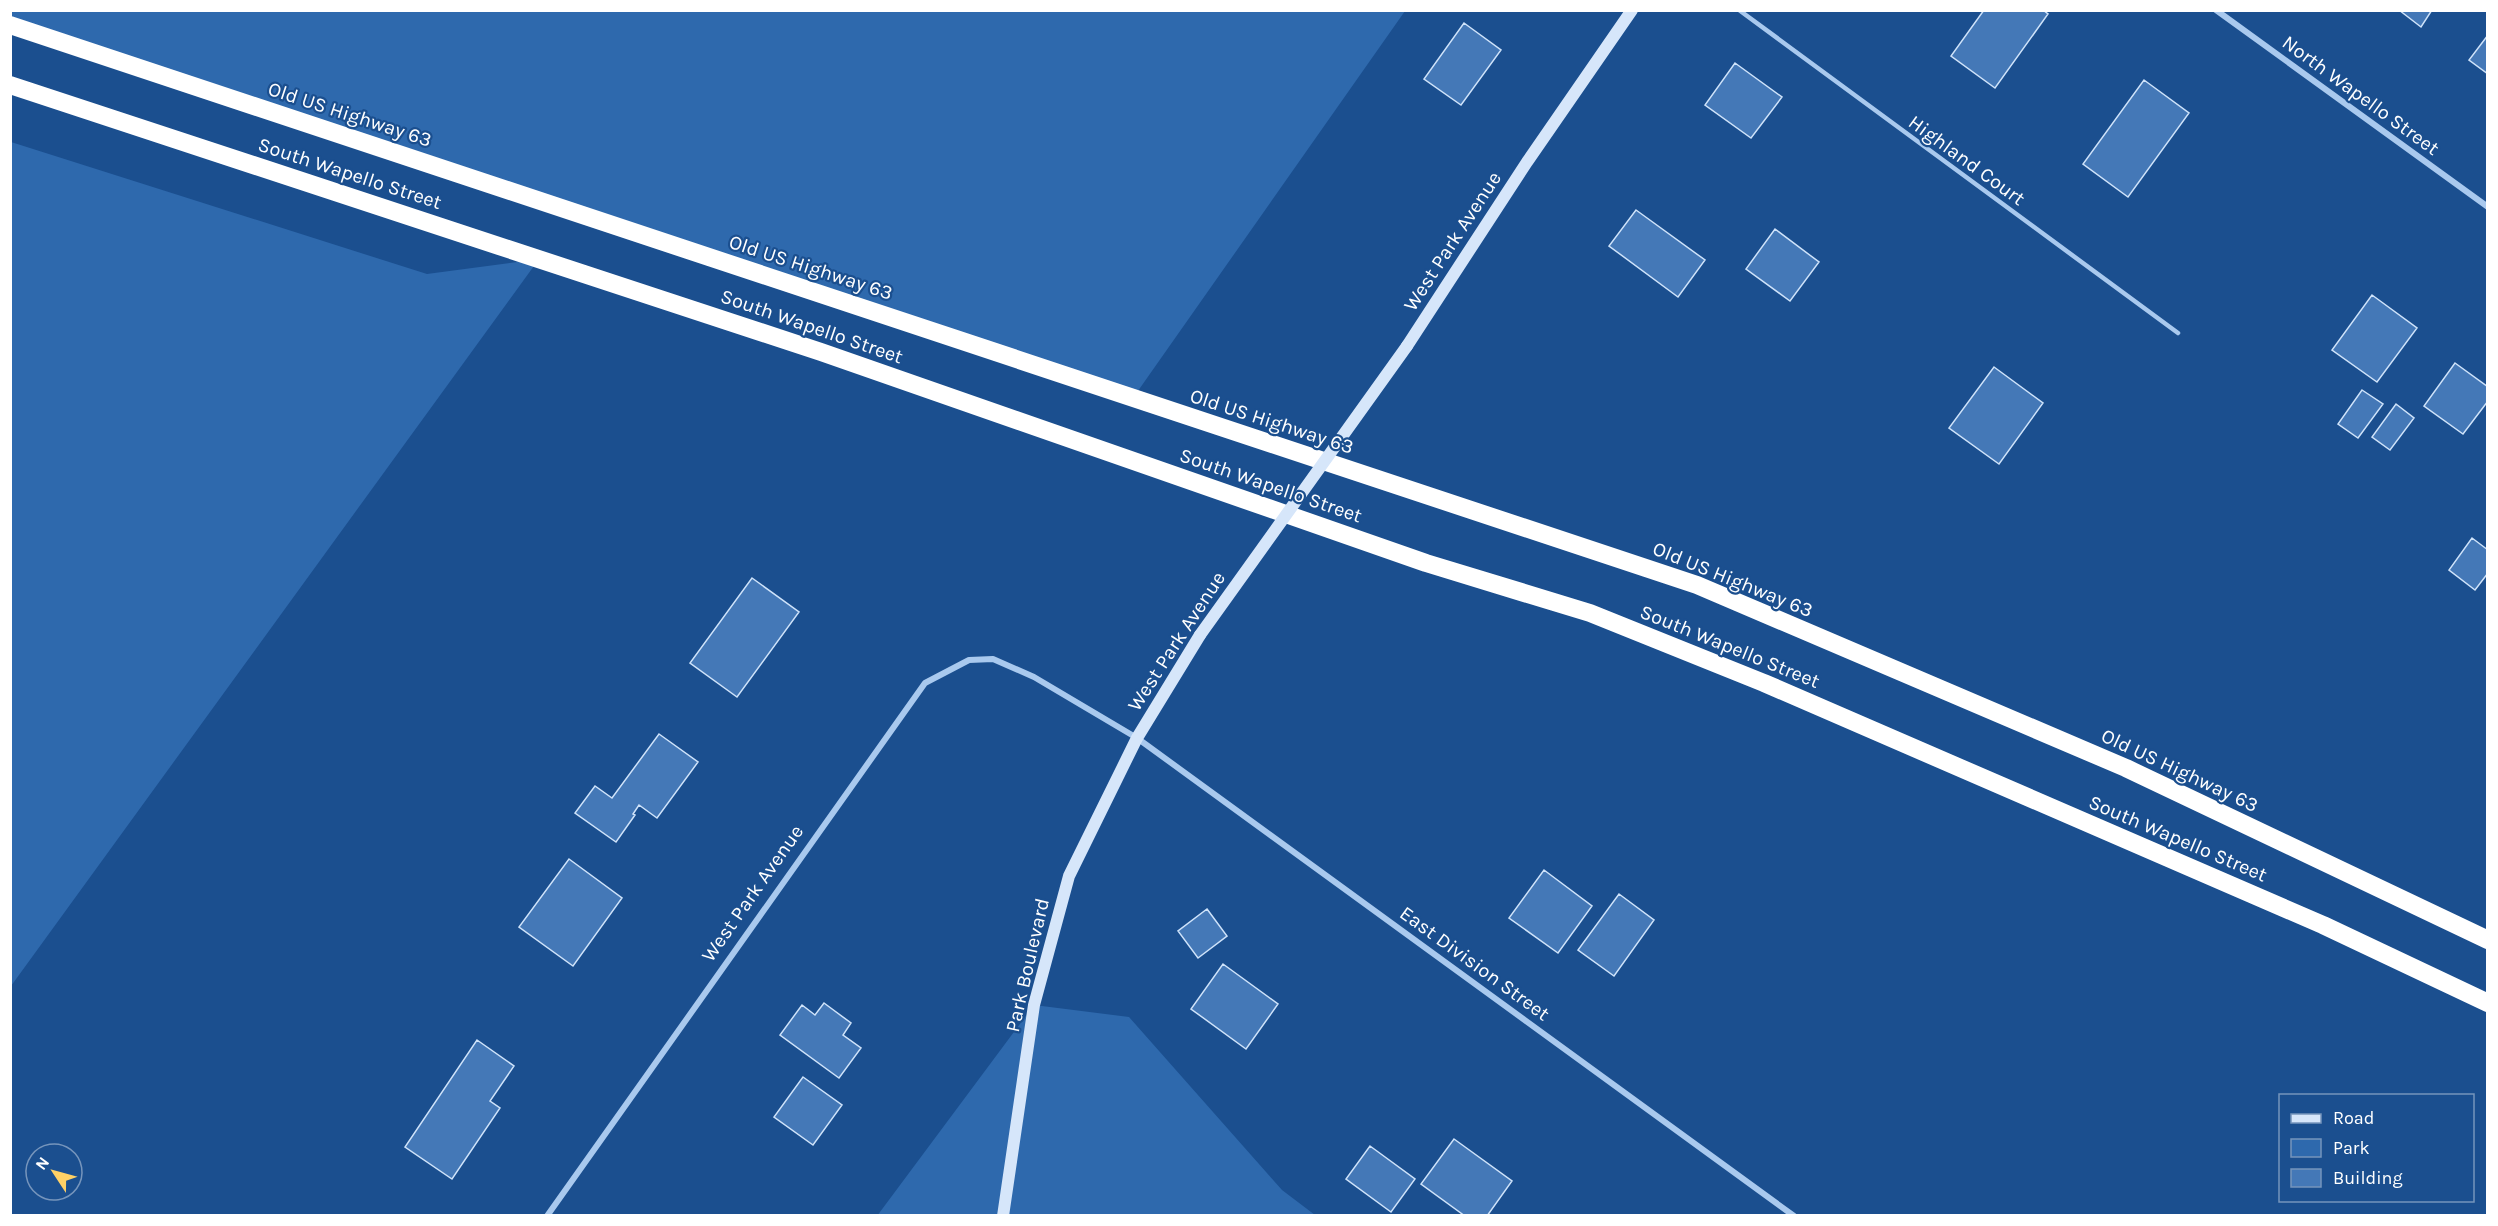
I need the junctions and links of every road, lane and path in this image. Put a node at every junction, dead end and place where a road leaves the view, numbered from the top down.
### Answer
1 (1632, 10) edge
2 (1739, 10) edge
3 (2216, 10) edge
4 (10, 25) edge
5 (10, 84) edge
6 (2487, 207) edge
7 (2178, 333) dead end
8 (1137, 738) junction
9 (2487, 940) edge
10 (2487, 1003) edge
11 (547, 1215) edge
12 (1003, 1215) edge
13 (1794, 1215) edge

1 - 8 main road, West Park Avenue, bridge
2 - 7 lane, Highland Court
3 - 6 street, North Wapello Street
4 - 9 highway, Old US Highway 63
5 - 10 highway, South Wapello Street
8 - 11 street, West Park Avenue
8 - 12 main road, Park Boulevard
8 - 13 street, East Division Street

